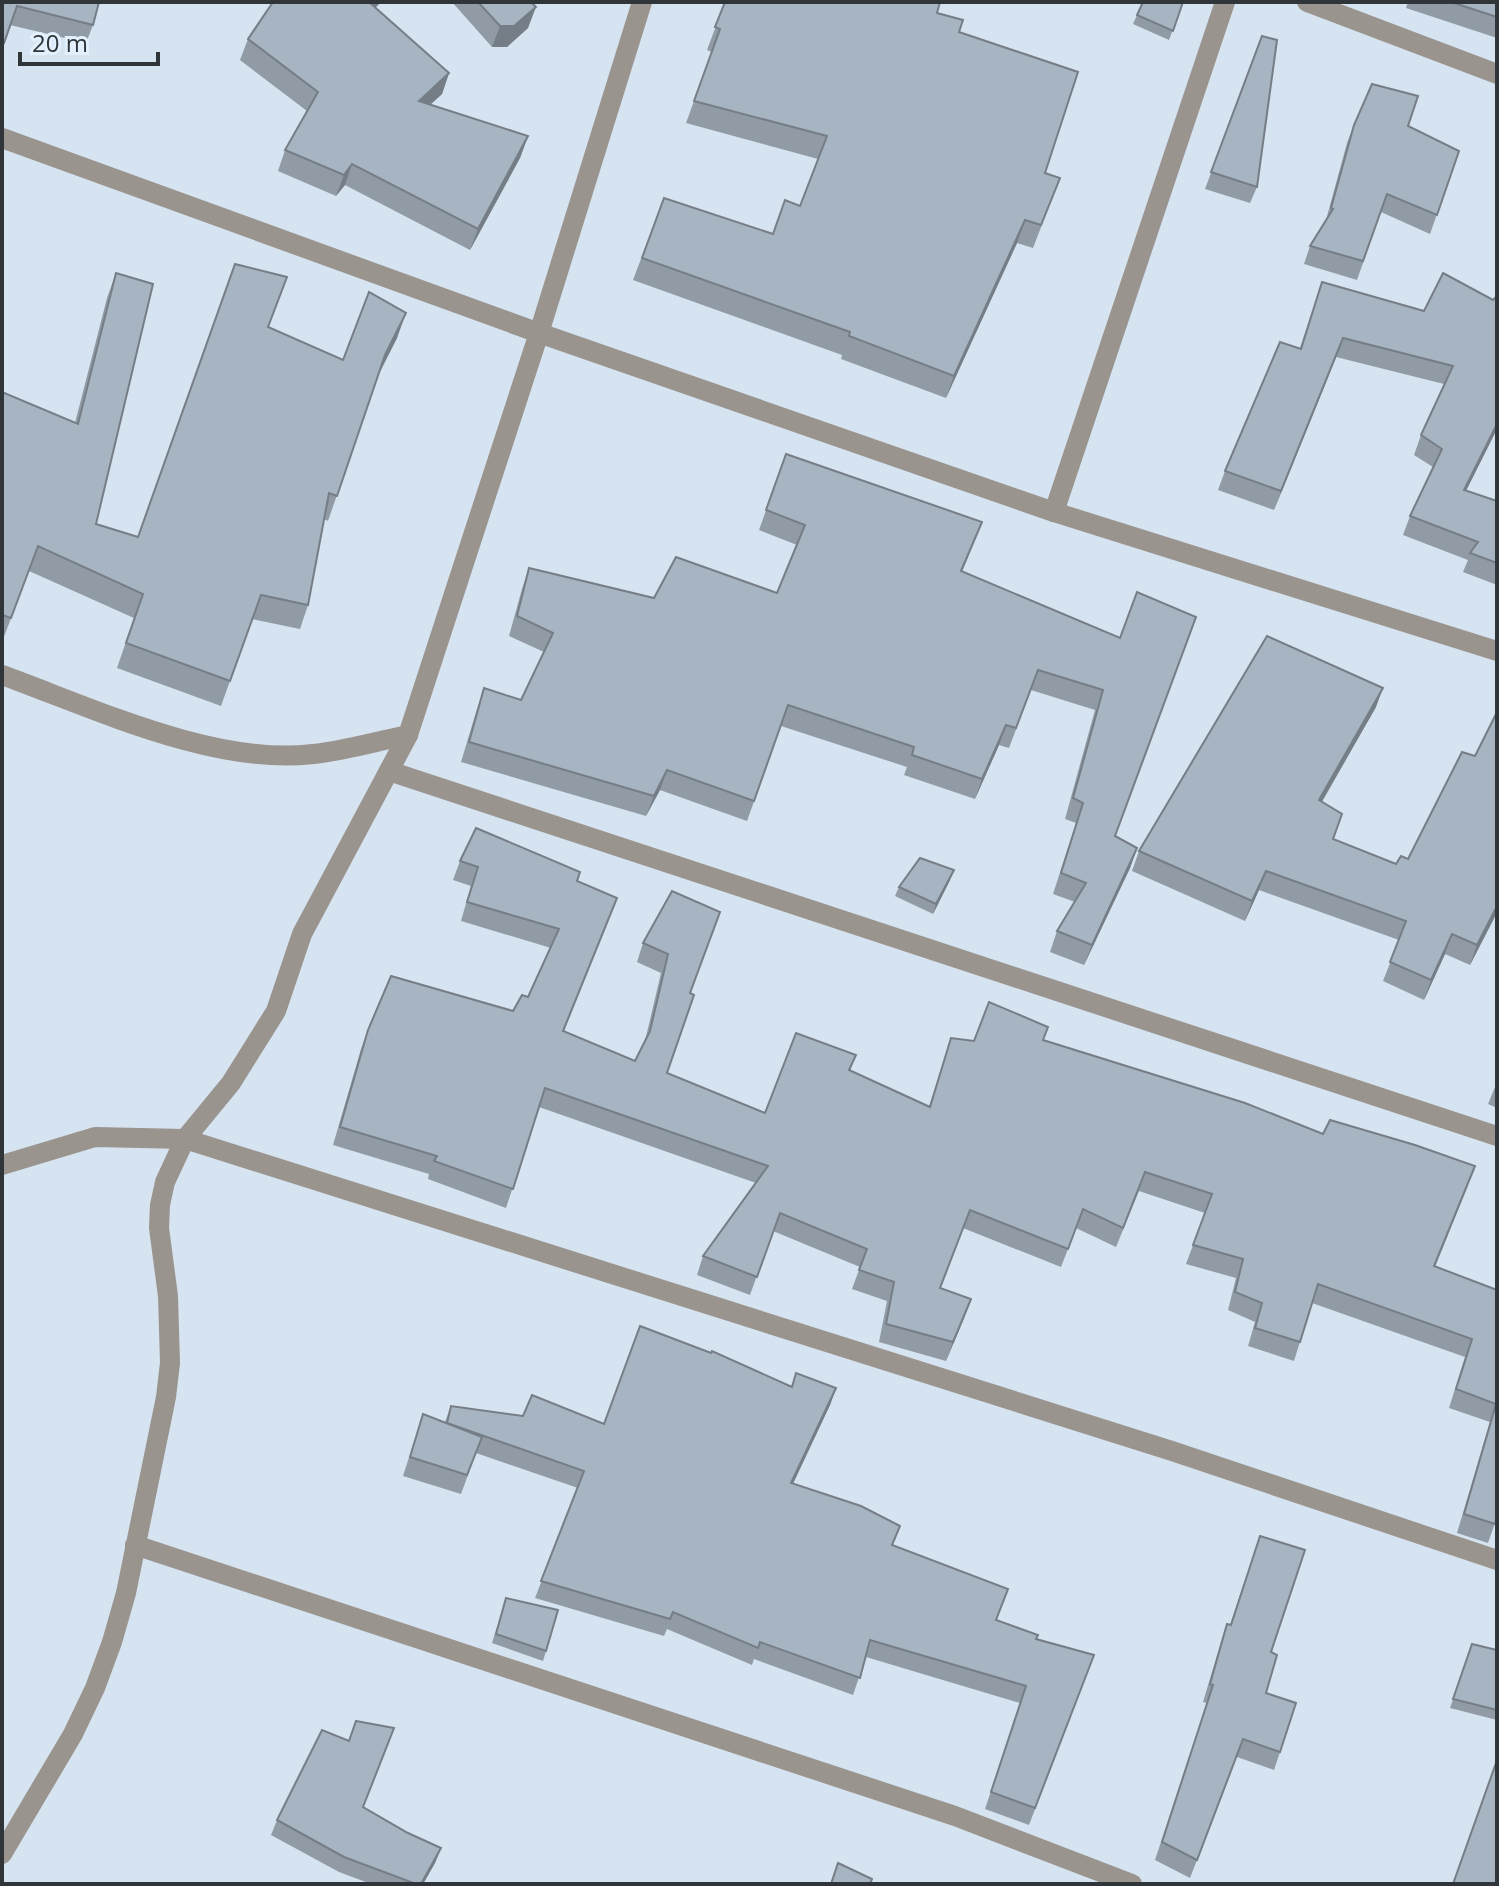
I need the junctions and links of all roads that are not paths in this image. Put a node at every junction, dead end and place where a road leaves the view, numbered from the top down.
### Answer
1 (642, 2) edge
2 (1225, 2) edge
3 (1307, 2) edge
4 (1497, 74) edge
5 (2, 138) edge
6 (539, 333) junction
7 (1054, 512) junction
8 (1497, 651) edge
9 (2, 675) edge
10 (408, 735) junction
11 (389, 771) junction
12 (1497, 1136) edge
13 (185, 1139) junction
14 (2, 1165) edge
15 (135, 1545) junction
16 (1497, 1560) edge
17 (2, 1854) edge
18 (1132, 1884) edge

1 - 6 street
2 - 7 street
3 - 4 street
5 - 6 street
6 - 7 street
6 - 10 street
7 - 8 street
9 - 10 street
10 - 11 street
11 - 12 street
11 - 13 street
13 - 14 street
13 - 15 street
13 - 16 street
15 - 17 street
15 - 18 street

